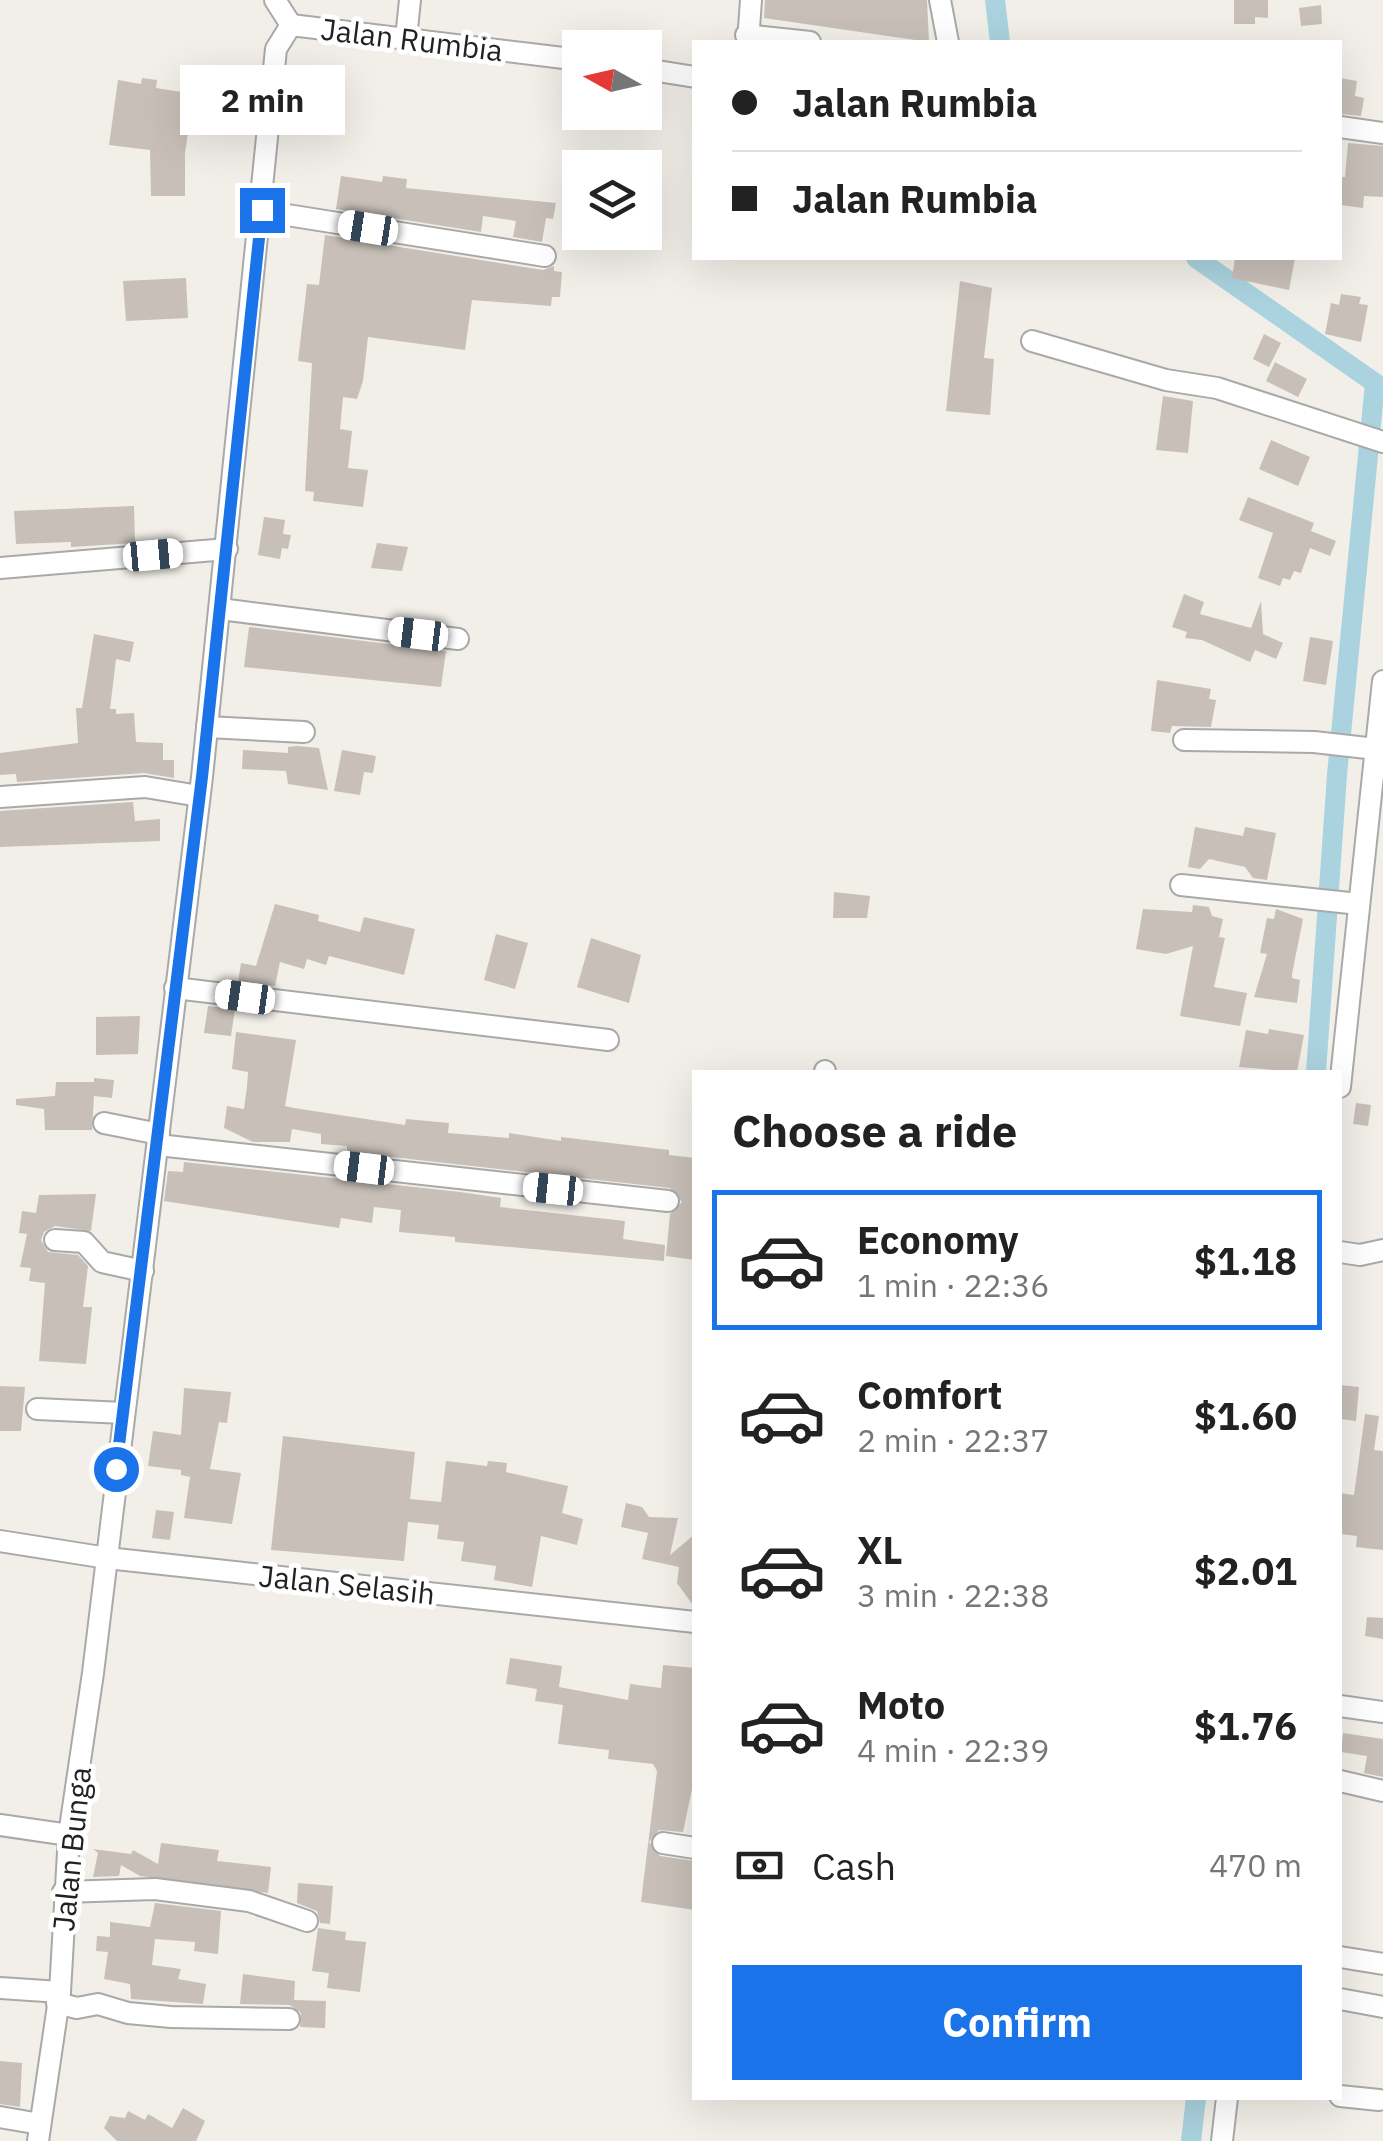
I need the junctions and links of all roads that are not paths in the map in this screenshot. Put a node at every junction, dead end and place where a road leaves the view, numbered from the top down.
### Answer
1 (275, 0) edge
2 (410, 0) edge
3 (751, 0) edge
4 (940, 0) edge
5 (290, 26) junction
6 (406, 38) junction
7 (747, 39) edge
8 (948, 40) edge
9 (562, 58) edge
10 (662, 71) edge
11 (692, 76) edge
12 (1342, 127) edge
13 (1383, 134) edge
14 (262, 210) junction
15 (544, 256) dead end
16 (1032, 342) dead end
17 (1383, 442) edge
18 (227, 549) junction
19 (0, 568) edge
20 (220, 609) junction
21 (458, 639) dead end
22 (1383, 681) edge
23 (207, 727) junction
24 (304, 732) dead end
25 (1184, 740) dead end
26 (1373, 741) edge
27 (0, 796) edge
28 (200, 796) junction
29 (1373, 863) edge
30 (1181, 886) dead end
31 (1359, 904) junction
32 (176, 988) junction
33 (608, 1040) dead end
34 (1342, 1070) edge
35 (104, 1123) dead end
36 (158, 1140) junction
37 (668, 1201) dead end
38 (55, 1240) dead end
39 (1383, 1250) edge
40 (1342, 1252) edge
41 (143, 1271) junction
42 (37, 1409) dead end
43 (124, 1413) junction
44 (0, 1542) edge
45 (107, 1558) junction
46 (692, 1622) edge
47 (1342, 1706) edge
48 (1383, 1712) edge
49 (1342, 1781) edge
50 (1383, 1791) edge
51 (0, 1826) edge
52 (69, 1835) junction
53 (663, 1844) dead end
54 (692, 1848) edge
55 (64, 1892) junction
56 (306, 1922) dead end
57 (1342, 1957) edge
58 (1383, 1964) edge
59 (0, 1988) edge
60 (58, 1998) junction
61 (1342, 1999) edge
62 (1383, 2007) edge
63 (289, 2020) dead end
64 (1342, 2096) edge
65 (1227, 2100) edge
66 (1380, 2100) dead end
67 (0, 2117) edge
68 (39, 2132) edge
69 (1222, 2141) edge

1 - 5 street
2 - 6 street
3 - 7 street
4 - 8 street
5 - 6 street, Jalan Rumbia
5 - 14 street, Jalan Rumbia
6 - 9 street, Jalan Rumbia
10 - 11 street
12 - 13 street
14 - 15 street
14 - 18 street, Jalan Rumbia
16 - 17 street
18 - 19 street
18 - 20 street, Jalan Rumbia
20 - 21 street
20 - 23 street, Jalan Rumbia
22 - 26 street
23 - 24 street
23 - 28 street, Jalan Rumbia
25 - 26 street
26 - 29 street
27 - 28 street
28 - 32 street, Jalan Rumbia
29 - 31 street
30 - 31 street
31 - 34 street
32 - 33 street
32 - 36 street, Jalan Rumbia
35 - 36 street
36 - 37 street
36 - 41 street, Jalan Rumbia
38 - 41 street
39 - 40 street
41 - 43 street, Jalan Rumbia
42 - 43 street
43 - 45 street, Jalan Rumbia
44 - 45 street, Jalan Selasih
45 - 46 street, Jalan Selasih
45 - 52 street, Jalan Bunga
47 - 48 street
49 - 50 street
51 - 52 street
52 - 55 street, Jalan Bunga
53 - 54 street
55 - 56 street
55 - 60 street, Jalan Bunga
57 - 58 street
59 - 60 street
60 - 63 street
60 - 68 street, Jalan Bunga
61 - 62 street
64 - 66 street
65 - 69 street
67 - 68 street

